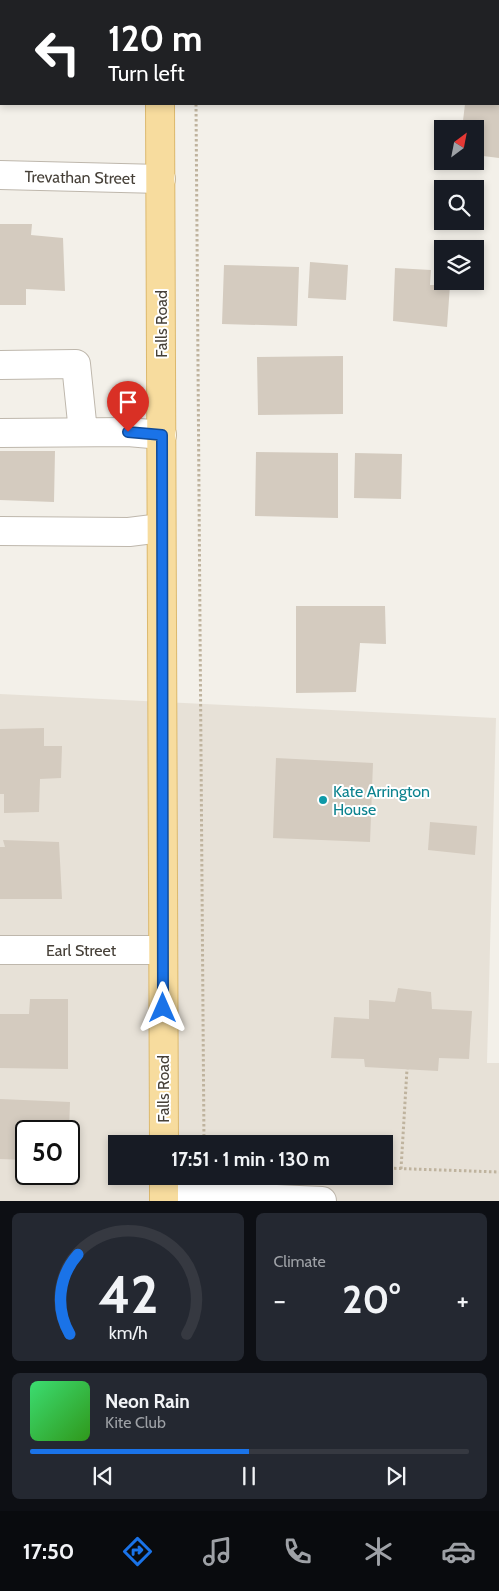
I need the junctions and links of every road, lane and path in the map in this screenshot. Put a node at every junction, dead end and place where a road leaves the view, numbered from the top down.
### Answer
1 (160, 105) edge
2 (196, 105) edge
3 (0, 175) edge
4 (161, 179) junction
5 (0, 365) edge
6 (82, 432) junction
7 (0, 433) edge
8 (162, 435) junction
9 (162, 528) junction
10 (0, 531) edge
11 (0, 950) edge
12 (163, 950) junction
13 (407, 1069) dead end
14 (164, 1135) edge
15 (204, 1135) edge
16 (393, 1169) edge
17 (401, 1169) junction
18 (499, 1172) edge
19 (164, 1190) edge
20 (322, 1201) edge

1 - 4 main road, Falls Road
2 - 15 path
3 - 4 street, Trevathan Street
4 - 8 main road, Falls Road
5 - 6 street
6 - 7 street
6 - 8 street
8 - 9 main road, Falls Road
9 - 10 street
9 - 12 main road, Falls Road
11 - 12 street, Earl Street
12 - 14 main road, Falls Road
13 - 17 path
16 - 17 path
17 - 18 path
19 - 20 street

